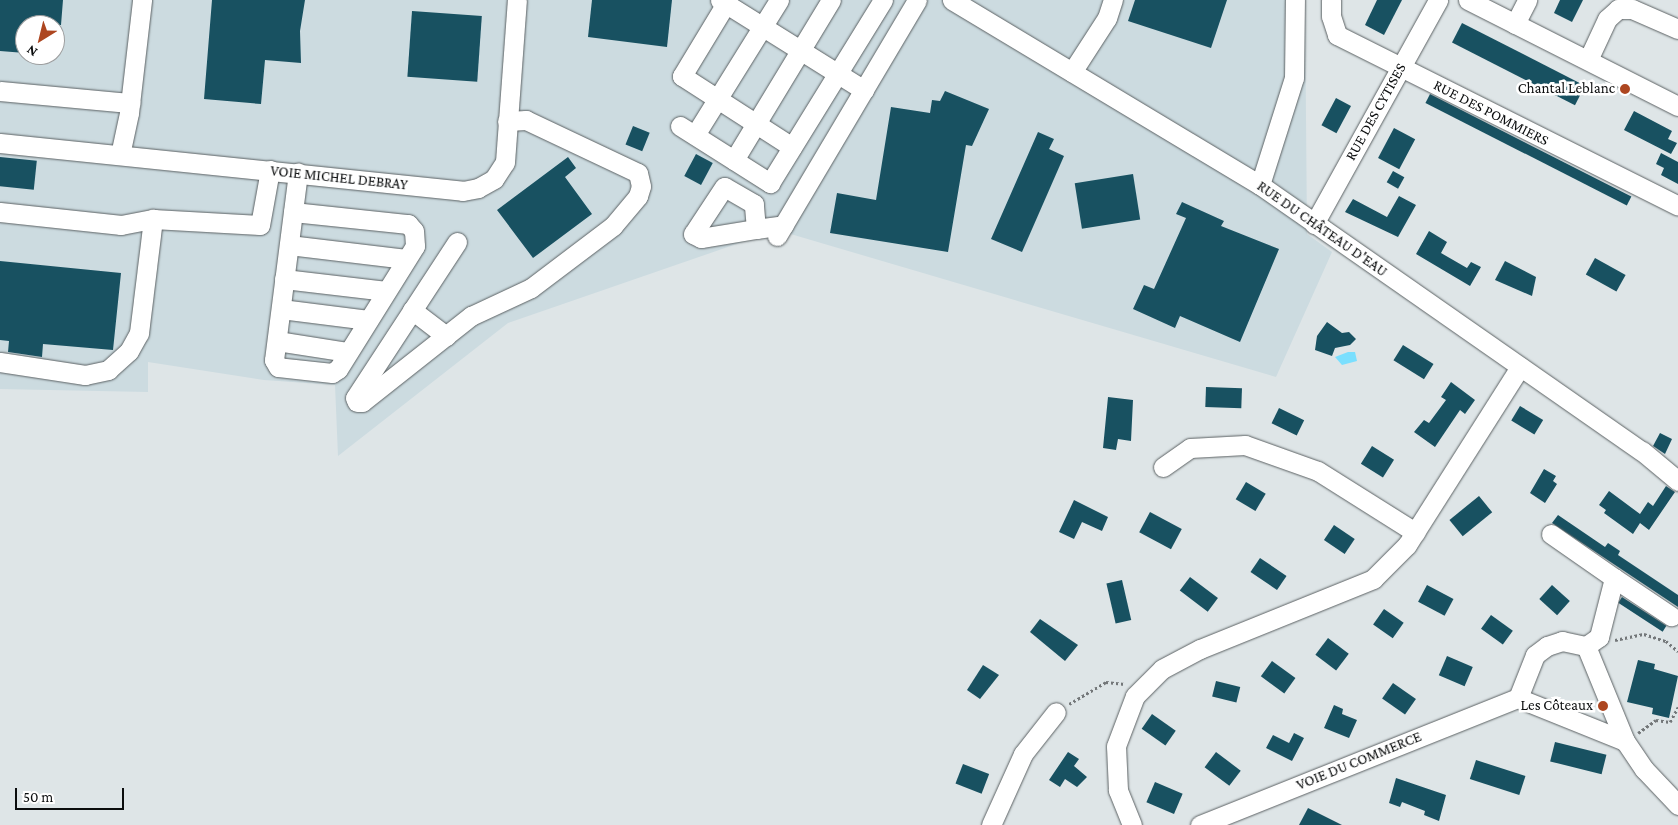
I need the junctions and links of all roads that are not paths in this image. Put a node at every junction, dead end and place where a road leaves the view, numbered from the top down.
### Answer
1 (142, 0) edge
2 (516, 0) edge
3 (779, 0) edge
4 (831, 0) edge
5 (883, 0) edge
6 (917, 0) edge
7 (952, 0) edge
8 (1113, 0) edge
9 (1295, 0) edge
10 (1330, 0) edge
11 (1438, 0) edge
12 (1468, 0) edge
13 (1527, 0) edge
14 (724, 1) edge
15 (1515, 24) junction
16 (763, 27) junction
17 (1678, 29) edge
18 (800, 50) junction
19 (1588, 60) junction
20 (1402, 68) junction
21 (1072, 72) junction
22 (837, 73) junction
23 (864, 90) junction
24 (0, 91) edge
25 (718, 99) junction
26 (130, 103) junction
27 (1678, 106) edge
28 (507, 121) junction
29 (756, 123) junction
30 (0, 143) edge
31 (792, 147) junction
32 (120, 155) junction
33 (734, 160) junction
34 (270, 170) junction
35 (298, 173) junction
36 (1260, 185) junction
37 (1678, 206) edge
38 (0, 212) edge
39 (293, 212) junction
40 (153, 219) junction
41 (1314, 224) junction
42 (756, 229) dead end
43 (457, 242) dead end
44 (289, 245) junction
45 (406, 259) junction
46 (284, 279) junction
47 (386, 291) junction
48 (281, 309) junction
49 (412, 310) junction
50 (368, 320) junction
51 (446, 336) junction
52 (277, 341) junction
53 (348, 352) junction
54 (0, 362) edge
55 (1520, 367) junction
56 (1162, 466) dead end
57 (1678, 481) edge
58 (1415, 532) junction
59 (1551, 534) dead end
60 (1614, 578) junction
61 (1671, 616) dead end
62 (1592, 641) junction
63 (1518, 698) junction
64 (1056, 712) road end
65 (1624, 742) junction
66 (1678, 805) edge
67 (991, 825) edge
68 (1132, 825) edge
69 (1200, 825) edge

1 - 26 street
2 - 28 street, VOIE MICHEL DEBRAY
3 - 16 street
4 - 18 street
5 - 22 street
6 - 23 street
7 - 21 street, RUE DU CHÂTEAU D'EAU
8 - 21 street
9 - 36 street
10 - 20 street, RUE DES POMMIERS
11 - 20 street, RUE DES CYTISES
12 - 15 street
13 - 15 street
14 - 16 street
14 - 25 street
15 - 19 street
16 - 18 street
16 - 25 street
17 - 19 street
18 - 22 street
18 - 29 street
19 - 27 street
20 - 37 street, RUE DES POMMIERS
20 - 41 street, RUE DES CYTISES
21 - 36 street, RUE DU CHÂTEAU D'EAU
22 - 23 street
22 - 31 street
23 - 42 street
24 - 26 street
25 - 29 street
25 - 33 street
26 - 32 street
28 - 35 street, VOIE MICHEL DEBRAY
28 - 51 street
29 - 31 street
29 - 33 street
30 - 32 street, VOIE MICHEL DEBRAY
31 - 33 street
32 - 34 street, VOIE MICHEL DEBRAY
34 - 35 street, VOIE MICHEL DEBRAY
34 - 40 street
35 - 39 street
36 - 41 street, RUE DU CHÂTEAU D'EAU
38 - 40 street
39 - 44 street
39 - 45 street
40 - 54 street
41 - 55 street, RUE DU CHÂTEAU D'EAU
43 - 49 street
44 - 45 street
44 - 46 street
45 - 47 street
46 - 47 street
46 - 48 street
47 - 50 street
48 - 50 street
48 - 52 street
49 - 51 street
49 - 51 street
50 - 53 street
52 - 53 street
52 - 53 street
55 - 57 street, RUE DU CHÂTEAU D'EAU
55 - 58 street
56 - 58 street
58 - 68 street
59 - 60 street
60 - 61 street
60 - 62 street
62 - 63 street
62 - 65 street
63 - 65 street
63 - 69 street, VOIE DU COMMERCE
64 - 67 street
65 - 66 street

